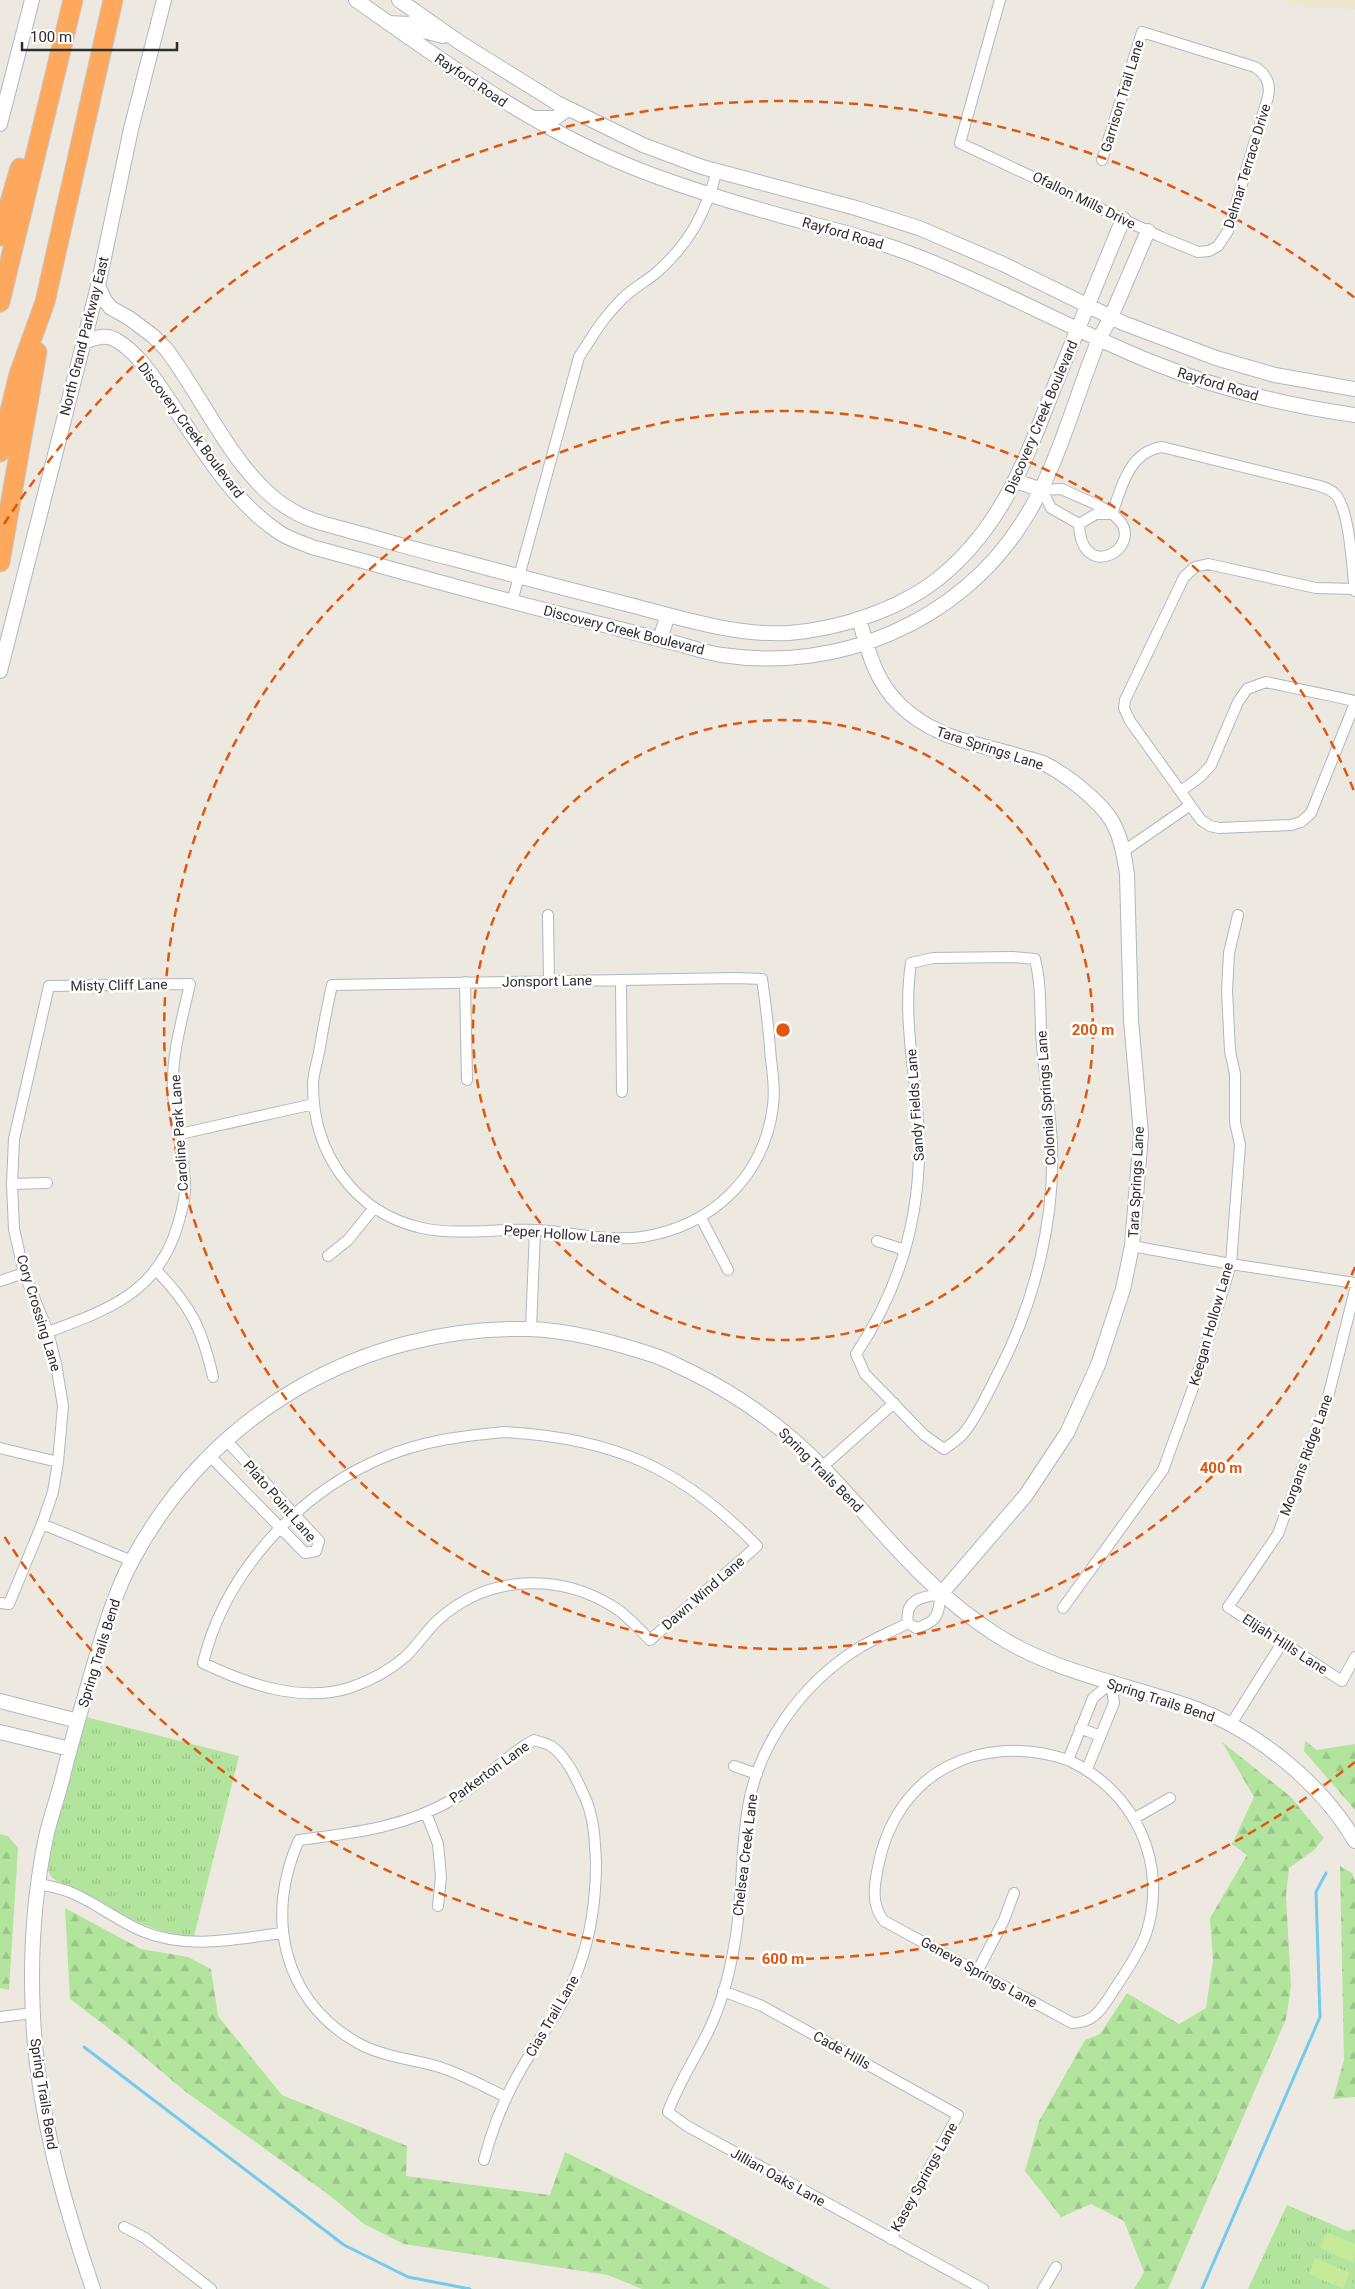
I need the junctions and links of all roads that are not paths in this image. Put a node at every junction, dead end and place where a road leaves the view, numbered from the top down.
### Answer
1 (32, 0) edge
2 (73, 0) edge
3 (112, 0) edge
4 (164, 0) edge
5 (356, 0) edge
6 (399, 0) edge
7 (1000, 0) edge
8 (423, 17) junction
9 (388, 23) junction
10 (1142, 32) joint
11 (408, 37) junction
12 (455, 40) junction
13 (55, 76) junction
14 (568, 109) junction
15 (532, 118) junction
16 (595, 123) junction
17 (0, 124) edge
18 (555, 130) junction
19 (1102, 160) dead end
20 (717, 170) junction
21 (711, 196) junction
22 (1124, 219) junction
23 (1148, 231) junction
24 (0, 236) edge
25 (1210, 251) joint
26 (98, 286) junction
27 (0, 302) edge
28 (46, 302) junction
29 (1087, 307) junction
30 (1111, 317) junction
31 (1078, 330) junction
32 (1099, 339) junction
33 (83, 342) junction
34 (1355, 389) edge
35 (1355, 416) edge
36 (0, 452) edge
37 (1016, 481) junction
38 (1042, 490) junction
39 (1112, 514) junction
40 (1079, 524) junction
41 (0, 562) edge
42 (520, 577) junction
43 (1355, 590) edge
44 (512, 602) junction
45 (668, 615) junction
46 (859, 619) junction
47 (660, 640) junction
48 (866, 644) junction
49 (0, 671) edge
50 (1355, 702) edge
51 (1181, 791) junction
52 (1189, 806) junction
53 (1124, 852) junction
54 (1238, 915) dead end
55 (548, 916) dead end
56 (1035, 959) joint
57 (621, 980) junction
58 (762, 980) joint
59 (549, 981) junction
60 (465, 982) junction
61 (190, 984) joint
62 (332, 985) joint
63 (49, 986) joint
64 (467, 1080) dead end
65 (622, 1092) dead end
66 (314, 1104) junction
67 (180, 1134) junction
68 (47, 1183) dead end
69 (12, 1184) junction
70 (374, 1208) junction
71 (701, 1218) junction
72 (535, 1230) junction
73 (877, 1241) dead end
74 (1132, 1246) junction
75 (905, 1250) junction
76 (328, 1256) dead end
77 (1231, 1264) junction
78 (728, 1270) dead end
79 (157, 1271) junction
80 (24, 1273) junction
81 (0, 1281) edge
82 (1355, 1282) edge
83 (1355, 1290) edge
84 (531, 1329) junction
85 (48, 1332) junction
86 (213, 1377) dead end
87 (894, 1402) junction
88 (226, 1440) junction
89 (0, 1448) edge
90 (210, 1456) junction
91 (58, 1462) junction
92 (822, 1467) junction
93 (295, 1514) junction
94 (42, 1524) junction
95 (280, 1529) junction
96 (132, 1561) junction
97 (940, 1594) junction
98 (4, 1603) edge
99 (1228, 1606) joint
100 (1063, 1608) dead end
101 (908, 1623) junction
102 (1282, 1643) junction
103 (1355, 1657) edge
104 (1111, 1683) junction
105 (0, 1701) edge
106 (78, 1721) junction
107 (1231, 1724) junction
108 (1080, 1728) junction
109 (0, 1732) edge
110 (1100, 1736) junction
111 (534, 1740) joint
112 (70, 1749) junction
113 (1068, 1760) junction
114 (734, 1766) dead end
115 (1087, 1768) junction
116 (757, 1774) junction
117 (1170, 1798) dead end
118 (426, 1813) junction
119 (1135, 1818) junction
120 (1355, 1841) edge
121 (38, 1884) junction
122 (1014, 1893) dead end
123 (438, 1906) dead end
124 (282, 1933) junction
125 (978, 1970) junction
126 (724, 1991) junction
127 (33, 2012) junction
128 (0, 2017) edge
129 (506, 2097) junction
130 (668, 2112) joint
131 (958, 2115) joint
132 (484, 2160) dead end
133 (124, 2227) dead end
134 (891, 2239) junction
135 (1056, 2267) dead end
136 (93, 2289) edge
137 (211, 2289) edge
138 (983, 2289) edge
139 (1043, 2289) edge

1 - 17 street
2 - 13 highway
3 - 28 highway
4 - 26 street, North Grand Parkway East
5 - 9 street, Rayford Road
6 - 8 street, Rayford Road
7 - 22 street, Ofallon Mills Drive
8 - 9 street
8 - 12 street, Rayford Road
9 - 11 street, Rayford Road
10 - 19 street, Garrison Trail Lane
10 - 25 street, Delmar Terrace Drive
11 - 12 street
11 - 15 street, Rayford Road
12 - 14 street, Rayford Road
13 - 24 highway
13 - 27 highway
14 - 15 street
14 - 16 street, Rayford Road
15 - 18 street, Rayford Road
16 - 18 street
16 - 20 street, Rayford Road
18 - 21 street, Rayford Road
20 - 21 street
20 - 29 street, Rayford Road
21 - 31 street, Rayford Road
21 - 42 street
22 - 23 street, Ofallon Mills Drive
22 - 29 street, Discovery Creek Boulevard
23 - 25 street, Ofallon Mills Drive
23 - 30 street, Discovery Creek Boulevard
26 - 33 street, North Grand Parkway East
26 - 42 street, Discovery Creek Boulevard
28 - 36 highway
28 - 41 highway
29 - 30 street, Rayford Road
29 - 31 street, Discovery Creek Boulevard
30 - 32 street, Discovery Creek Boulevard
30 - 34 street, Rayford Road
31 - 32 street, Rayford Road
31 - 37 street, Discovery Creek Boulevard
32 - 35 street, Rayford Road
32 - 38 street, Discovery Creek Boulevard
33 - 44 street, Discovery Creek Boulevard
33 - 49 street, North Grand Parkway East
37 - 38 street
37 - 46 street, Discovery Creek Boulevard
38 - 39 street
38 - 40 street
38 - 48 street, Discovery Creek Boulevard
39 - 40 street
39 - 40 street
39 - 43 street
42 - 44 street
42 - 45 street, Discovery Creek Boulevard
43 - 51 street
44 - 47 street, Discovery Creek Boulevard
45 - 46 street, Discovery Creek Boulevard
45 - 47 street
46 - 48 street, Tara Springs Lane
47 - 48 street, Discovery Creek Boulevard
48 - 53 street, Tara Springs Lane
50 - 51 street
50 - 52 street
51 - 52 street
52 - 53 street
53 - 74 street, Tara Springs Lane
54 - 77 street, Keegan Hollow Lane
55 - 59 street
56 - 75 street, Sandy Fields Lane
56 - 87 street, Colonial Springs Lane
57 - 58 street, Jonsport Lane
57 - 59 street, Jonsport Lane
57 - 65 street
58 - 71 street, Peper Hollow Lane
59 - 60 street, Jonsport Lane
60 - 62 street, Jonsport Lane
60 - 64 street
61 - 63 street, Misty Cliff Lane
61 - 67 street, Caroline Park Lane
62 - 66 street, Peper Hollow Lane
63 - 69 street, Cory Crossing Lane
66 - 67 street
66 - 70 street, Peper Hollow Lane
67 - 79 street, Caroline Park Lane
68 - 69 street
69 - 80 street, Cory Crossing Lane
70 - 72 street, Peper Hollow Lane
70 - 76 street
71 - 72 street, Peper Hollow Lane
71 - 78 street
72 - 84 street
73 - 75 street
74 - 77 street
74 - 97 street, Tara Springs Lane
75 - 87 street, Sandy Fields Lane
77 - 82 street
77 - 100 street, Keegan Hollow Lane
79 - 85 street, Caroline Park Lane
79 - 86 street
80 - 81 street
80 - 85 street, Cory Crossing Lane
83 - 99 street, Morgans Ridge Lane
84 - 88 street, Spring Trails Bend
84 - 92 street, Spring Trails Bend
85 - 91 street, Cory Crossing Lane
87 - 92 street
88 - 90 street, Spring Trails Bend
88 - 93 street, Plato Point Lane
89 - 91 street
90 - 95 street
90 - 96 street, Spring Trails Bend
91 - 94 street, Cory Crossing Lane
92 - 97 street, Spring Trails Bend
93 - 95 street
93 - 95 street, Plato Point Lane
93 - 95 street, Dawn Wind Lane
94 - 96 street
94 - 98 street, Cory Crossing Lane
96 - 106 street, Spring Trails Bend
97 - 101 street
97 - 101 street, Chelsea Creek Lane
97 - 104 street, Spring Trails Bend
99 - 102 street, Elijah Hills Lane
101 - 116 street, Chelsea Creek Lane
102 - 103 street, Elijah Hills Lane
102 - 107 street
104 - 107 street, Spring Trails Bend
104 - 108 street
104 - 110 street
105 - 106 street
106 - 112 street, Spring Trails Bend
107 - 120 street, Spring Trails Bend
108 - 110 street
108 - 113 street
109 - 112 street
110 - 115 street
111 - 118 street, Parkerton Lane
111 - 129 street, Cias Trail Lane
112 - 121 street, Spring Trails Bend
113 - 115 street
113 - 125 street, Geneva Springs Lane
114 - 116 street
115 - 119 street
116 - 126 street, Chelsea Creek Lane
117 - 119 street
118 - 123 street
118 - 124 street, Parkerton Lane
119 - 125 street, Geneva Springs Lane
121 - 124 street
121 - 127 street, Spring Trails Bend
122 - 125 street
124 - 129 street
126 - 130 street, Chelsea Creek Lane
126 - 131 street, Cade Hills
127 - 128 street
127 - 136 street, Spring Trails Bend
129 - 132 street, Cias Trail Lane
130 - 134 street, Jillian Oaks Lane
131 - 134 street, Kasey Springs Lane
133 - 137 street
134 - 138 street, Jillian Oaks Lane
135 - 139 street

